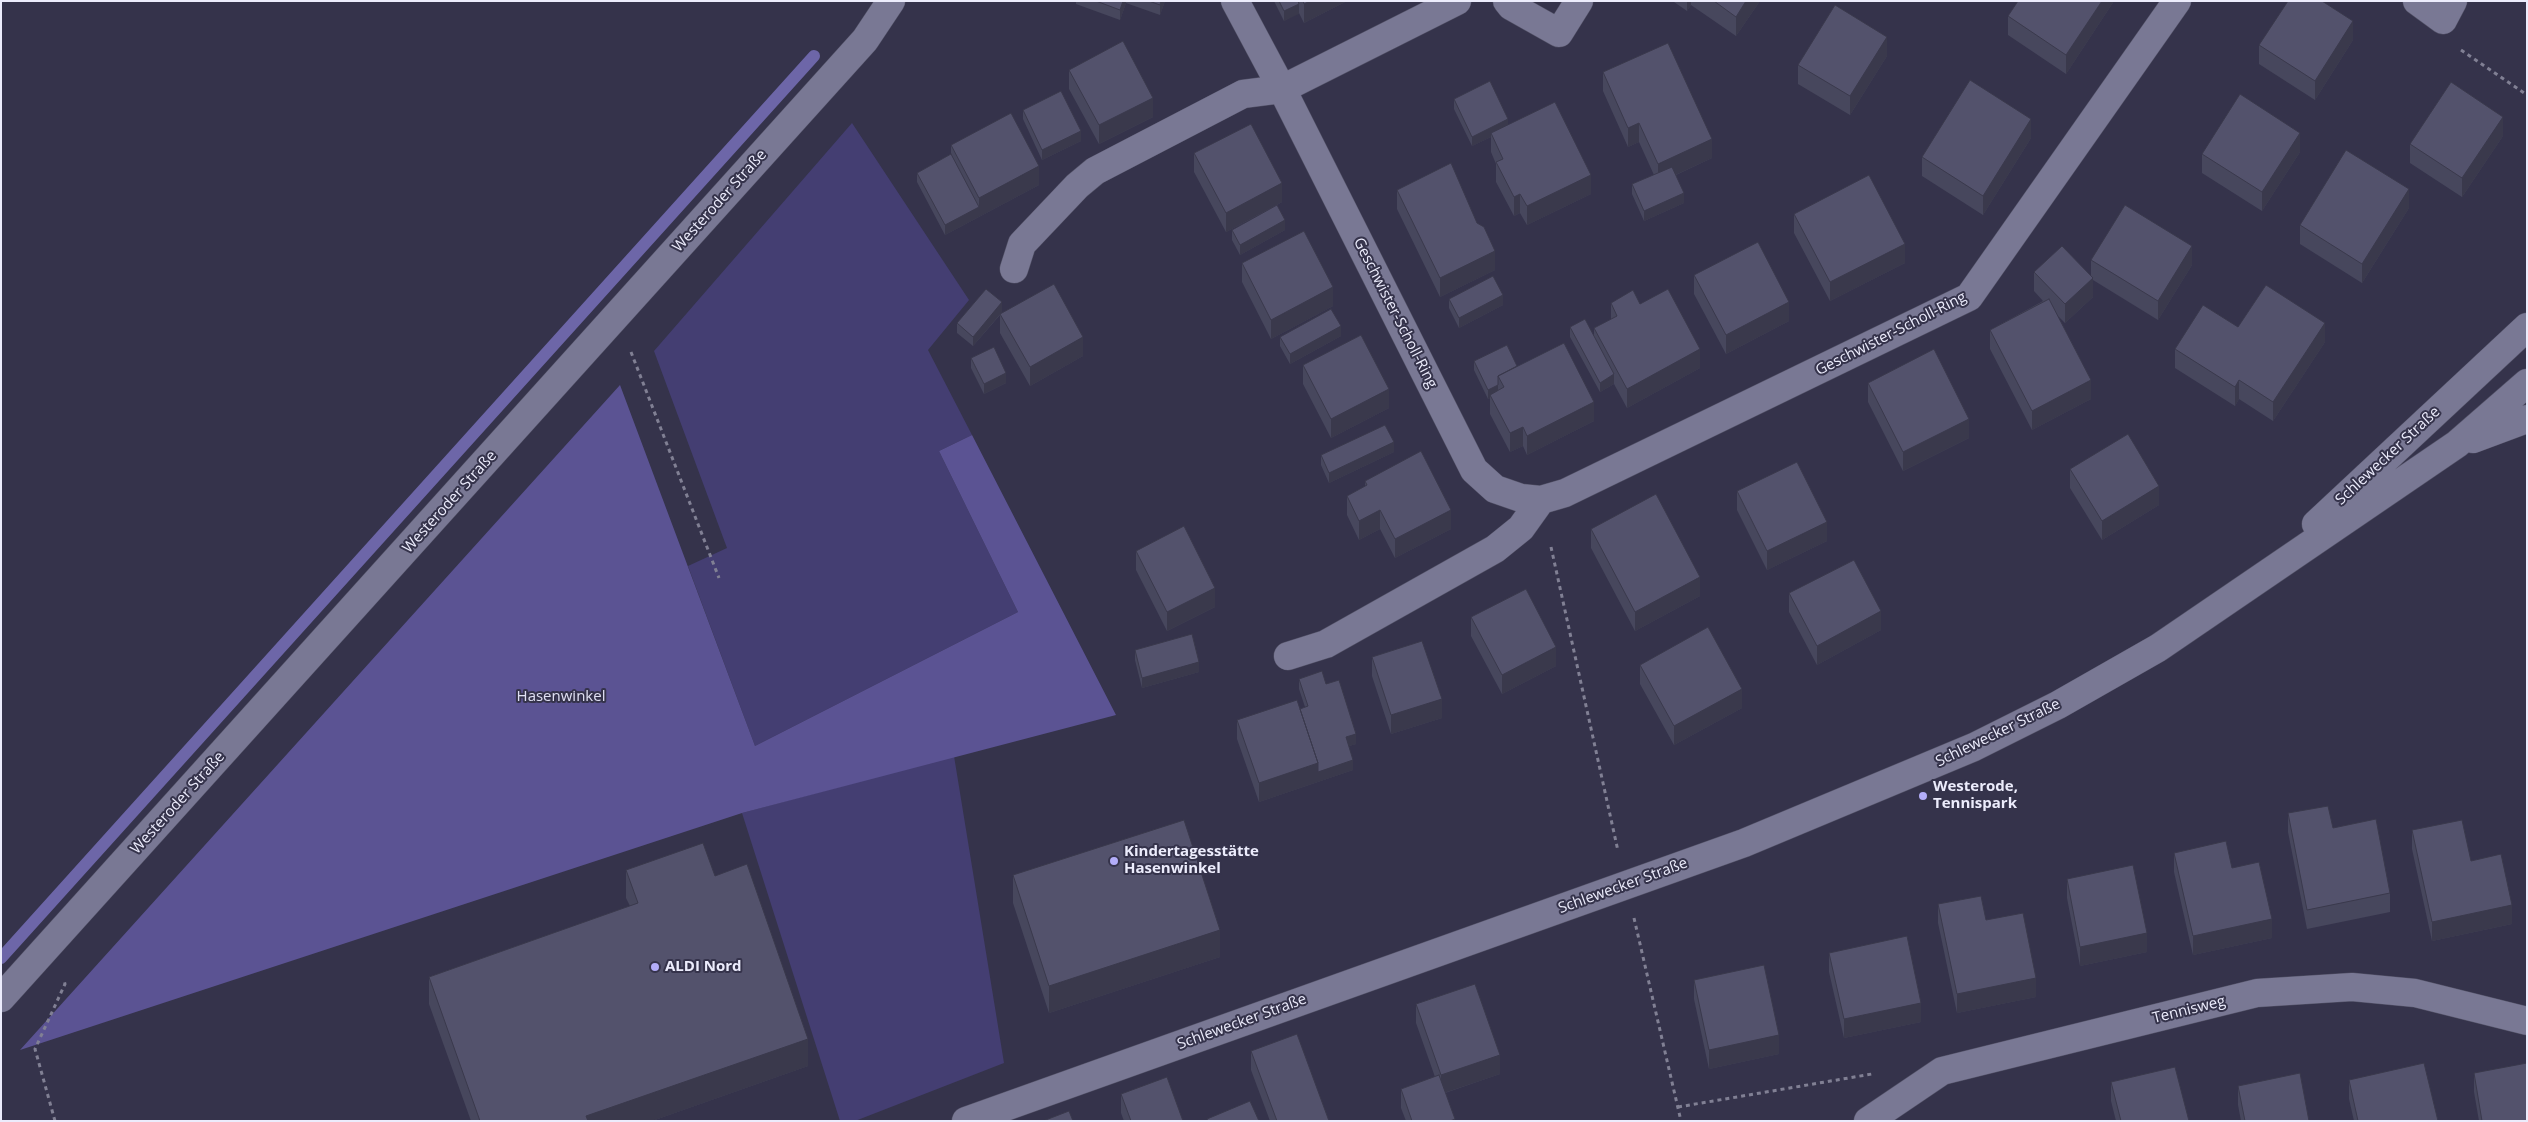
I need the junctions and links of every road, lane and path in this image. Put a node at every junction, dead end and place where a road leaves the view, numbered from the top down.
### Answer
1 (891, 1) edge
2 (1235, 1) edge
3 (1457, 1) edge
4 (1507, 1) edge
5 (1579, 1) edge
6 (2177, 1) edge
7 (2417, 1) edge
8 (2448, 11) edge
9 (1282, 89) junction
10 (2527, 95) edge
11 (1014, 269) dead end
12 (2527, 327) edge
13 (630, 351) dead end
14 (2527, 383) edge
15 (2527, 419) edge
16 (2457, 444) junction
17 (1541, 500) junction
18 (719, 578) dead end
19 (2250, 585) junction
20 (1288, 656) dead end
21 (1626, 886) junction
22 (64, 977) dead end
23 (1, 998) edge
24 (2527, 1021) edge
25 (1878, 1074) dead end
26 (1678, 1107) junction
27 (55, 1121) edge
28 (966, 1121) edge
29 (1682, 1121) edge
30 (1868, 1121) edge

1 - 23 street, Westeroder Straße
2 - 9 street, Geschwister-Scholl-Ring
3 - 9 street
4 - 5 street
6 - 17 street, Geschwister-Scholl-Ring
7 - 8 street
8 - 10 path
9 - 11 street
9 - 17 street, Geschwister-Scholl-Ring
12 - 19 street, Schlewecker Straße
13 - 18 path
14 - 16 street, Schlewecker Straße
15 - 16 street
16 - 19 street, Schlewecker Straße
17 - 20 street
17 - 21 path
19 - 21 street, Schlewecker Straße
21 - 26 path
21 - 28 street, Schlewecker Straße
22 - 27 path
24 - 30 street, Tennisweg
25 - 26 path
26 - 29 path

